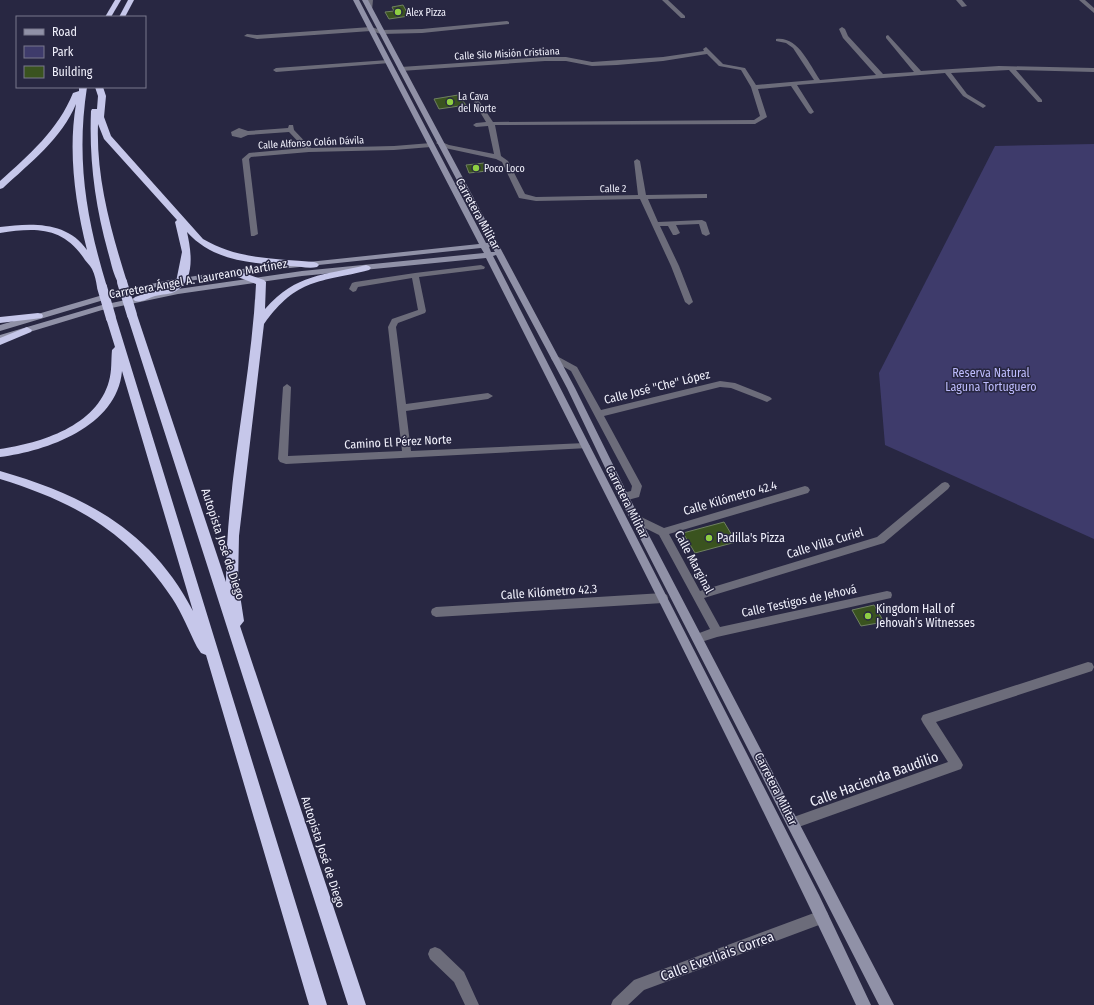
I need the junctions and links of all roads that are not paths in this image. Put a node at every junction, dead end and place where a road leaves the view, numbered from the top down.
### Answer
1 (118, 0) edge
2 (131, 0) edge
3 (356, 0) edge
4 (365, 0) edge
5 (377, 0) edge
6 (665, 0) edge
7 (959, 0) edge
8 (1082, 0) edge
9 (370, 5) edge
10 (964, 6) dead end
11 (1094, 11) edge
12 (109, 16) edge
13 (123, 16) edge
14 (683, 17) dead end
15 (507, 23) dead end
16 (842, 30) dead end
17 (376, 31) junction
18 (247, 36) dead end
19 (888, 38) dead end
20 (778, 40) dead end
21 (388, 62) junction
22 (1011, 68) junction
23 (401, 69) junction
24 (276, 70) dead end
25 (1094, 70) edge
26 (946, 71) junction
27 (919, 73) junction
28 (881, 76) junction
29 (818, 82) junction
30 (793, 84) junction
31 (754, 87) junction
32 (81, 88) edge
33 (82, 88) edge
34 (99, 88) edge
35 (99, 88) edge
36 (1040, 101) dead end
37 (477, 102) dead end
38 (982, 106) dead end
39 (811, 112) dead end
40 (491, 124) junction
41 (476, 125) dead end
42 (246, 133) dead end
43 (435, 144) junction
44 (309, 150) junction
45 (498, 157) junction
46 (637, 161) dead end
47 (0, 186) edge
48 (704, 196) dead end
49 (643, 198) junction
50 (179, 219) junction
51 (655, 224) junction
52 (671, 224) junction
53 (0, 230) edge
54 (676, 233) dead end
55 (254, 234) dead end
56 (706, 234) dead end
57 (484, 246) junction
58 (497, 248) junction
59 (488, 255) junction
60 (314, 265) junction
61 (95, 266) junction
62 (481, 267) dead end
63 (366, 268) junction
64 (233, 272) junction
65 (415, 275) junction
66 (254, 279) junction
67 (181, 281) junction
68 (353, 289) dead end
69 (138, 299) junction
70 (689, 302) dead end
71 (38, 316) junction
72 (0, 320) edge
73 (260, 323) junction
74 (0, 328) edge
75 (27, 330) junction
76 (0, 338) edge
77 (117, 339) junction
78 (0, 342) edge
79 (555, 358) junction
80 (287, 387) dead end
81 (488, 396) dead end
82 (767, 399) dead end
83 (402, 408) junction
84 (598, 414) junction
85 (585, 446) junction
86 (0, 453) edge
87 (408, 454) junction
88 (0, 475) edge
89 (945, 486) dead end
90 (805, 490) dead end
91 (624, 497) junction
92 (635, 518) junction
93 (663, 532) junction
94 (887, 595) dead end
95 (698, 596) junction
96 (663, 598) junction
97 (436, 612) dead end
98 (717, 632) junction
99 (698, 638) junction
100 (238, 640) junction
101 (214, 659) junction
102 (1088, 667) dead end
103 (793, 823) junction
104 (822, 917) junction
105 (436, 954) dead end
106 (318, 1005) edge
107 (357, 1005) edge
108 (472, 1005) edge
109 (618, 1005) edge
110 (864, 1005) edge
111 (887, 1005) edge

1 - 12 highway
2 - 13 highway
3 - 17 main road, Carretera Militar
4 - 9 main road, Carretera Militar
5 - 9 street
6 - 14 street
7 - 10 street
8 - 11 street
9 - 17 main road, Carretera Militar
15 - 17 street
16 - 28 street
17 - 18 street
17 - 21 main road, Carretera Militar
17 - 23 main road, Carretera Militar
19 - 27 street
20 - 29 street
21 - 24 street
21 - 43 main road, Carretera Militar
22 - 25 street
22 - 26 street
22 - 36 street
23 - 31 street, Calle Silo Misión Cristiana
23 - 43 main road, Carretera Militar
26 - 27 street
26 - 38 street
27 - 28 street
28 - 29 street
29 - 30 street
30 - 31 street
30 - 39 street
31 - 40 street
32 - 47 highway
33 - 61 highway
34 - 50 highway
35 - 100 highway, Autopista José de Diego, bridge
37 - 40 street
40 - 41 street
40 - 45 street
42 - 44 street
43 - 44 street, Calle Alfonso Colón Dávila
43 - 45 street
43 - 57 main road, Carretera Militar
43 - 58 main road, Carretera Militar
44 - 55 street, Calle Alfonso Colón Dávila
45 - 49 street, Calle 2
46 - 49 street
48 - 49 street, Calle 2
49 - 51 street
50 - 60 highway
50 - 67 highway
51 - 52 street
51 - 70 street
52 - 54 street
52 - 56 street
53 - 61 highway
57 - 58 main road, Carretera Ángel A. Laureano Martínez
57 - 59 main road, Carretera Militar
57 - 60 main road, Carretera Ángel A. Laureano Martínez
58 - 59 main road, Carretera Ángel A. Laureano Martínez
58 - 79 main road, Carretera Militar
59 - 63 main road, Carretera Ángel A. Laureano Martínez
59 - 85 main road, Carretera Militar
60 - 64 main road, Carretera Ángel A. Laureano Martínez
61 - 77 highway, bridge
62 - 65 street
63 - 66 main road, Carretera Ángel A. Laureano Martínez
63 - 73 highway
64 - 66 highway
64 - 67 main road, Carretera Ángel A. Laureano Martínez
65 - 68 street
65 - 83 street
66 - 69 main road, Carretera Ángel A. Laureano Martínez
66 - 73 highway
67 - 69 highway
67 - 71 main road, Carretera Ángel A. Laureano Martínez
69 - 75 main road, Carretera Ángel A. Laureano Martínez
71 - 72 highway
71 - 74 main road, Carretera Ángel A. Laureano Martínez
73 - 100 highway
75 - 76 main road, Carretera Ángel A. Laureano Martínez
75 - 78 highway
77 - 86 highway
77 - 101 highway
79 - 84 street
79 - 91 main road, Carretera Militar
80 - 87 street, Camino El Pérez Norte
81 - 83 street
82 - 84 street, Calle José "Che" López
83 - 87 street
84 - 91 street
85 - 87 street, Camino El Pérez Norte
85 - 96 main road, Carretera Militar
88 - 101 highway
89 - 95 street, Calle Villa Curiel
90 - 93 street, Calle Kilómetro 42.4
91 - 92 main road, Carretera Militar
92 - 93 street, Calle Marginal
92 - 99 main road, Carretera Militar
93 - 95 street, Calle Marginal
94 - 98 street, Calle Testigos de Jehová
95 - 98 street, Calle Marginal
96 - 97 street, Calle Kilómetro 42.3
96 - 104 main road, Carretera Militar
98 - 99 street, Calle Testigos de Jehová
99 - 103 main road, Carretera Militar
100 - 107 highway, Autopista José de Diego
101 - 106 highway
102 - 103 street, Calle Hacienda Baudilio
103 - 111 main road, Carretera Militar
104 - 109 street, Calle Everliais Correa
104 - 110 main road, Carretera Militar
105 - 108 street

